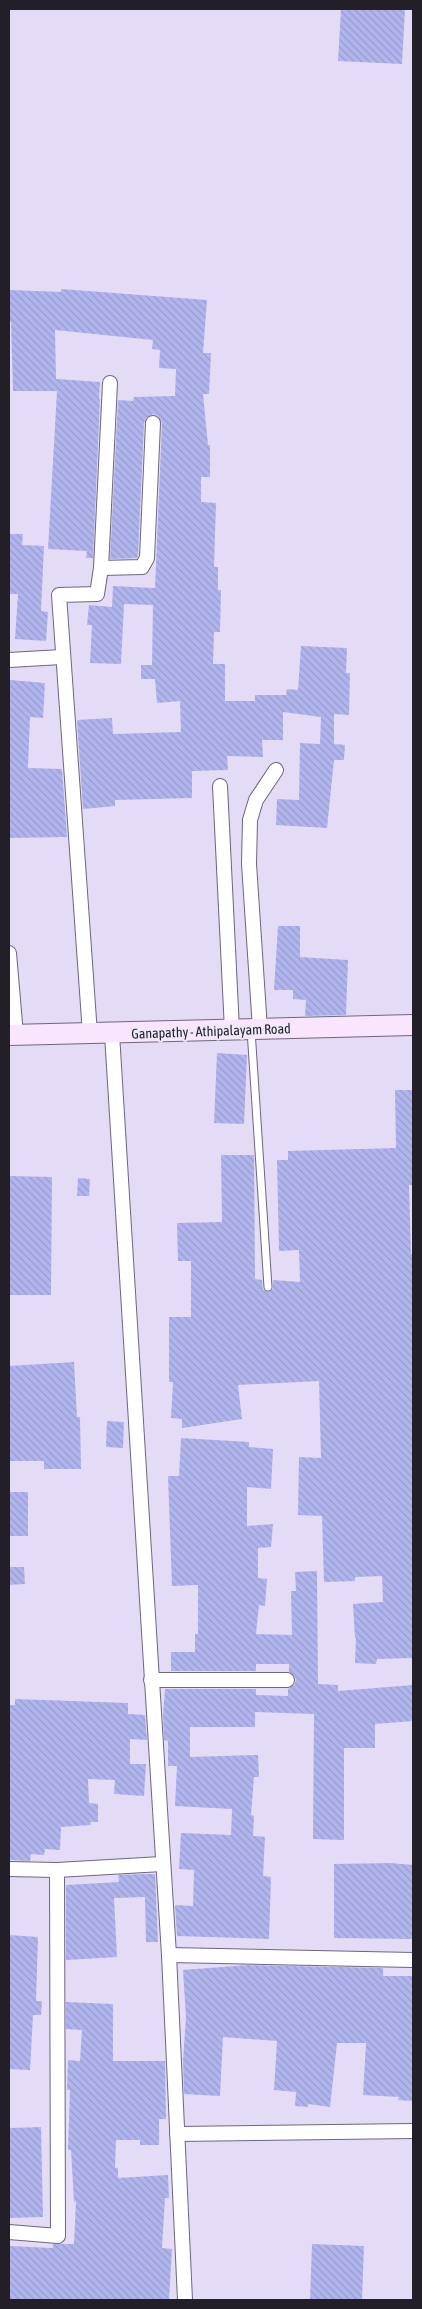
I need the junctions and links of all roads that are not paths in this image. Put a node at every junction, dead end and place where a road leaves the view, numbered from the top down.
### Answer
1 (110, 383) dead end
2 (154, 423) dead end
3 (101, 568) junction
4 (62, 657) junction
5 (9, 660) edge
6 (276, 770) dead end
7 (220, 786) dead end
8 (9, 953) edge
9 (413, 1025) edge
10 (248, 1030) junction
11 (90, 1034) junction
12 (112, 1034) junction
13 (12, 1035) edge
14 (268, 1287) dead end
15 (151, 1680) junction
16 (287, 1680) dead end
17 (162, 1864) junction
18 (9, 1869) edge
19 (57, 1870) junction
20 (169, 1955) junction
21 (413, 1960) edge
22 (413, 2131) edge
23 (177, 2134) junction
24 (9, 2232) edge
25 (185, 2300) edge

1 - 3 street
2 - 3 street
3 - 4 street
4 - 5 street
4 - 11 street
6 - 10 street
7 - 10 street
8 - 13 street
9 - 10 main road, Ganapathy - Athipalayam Road
10 - 12 main road, Ganapathy - Athipalayam Road
10 - 14 lane
11 - 12 main road, Ganapathy - Athipalayam Road
11 - 13 main road, Ganapathy - Athipalayam Road
12 - 15 street
15 - 16 street
15 - 17 street
17 - 19 street
17 - 20 street
18 - 19 street
19 - 24 street
20 - 21 street
20 - 23 street
22 - 23 street
23 - 25 street

